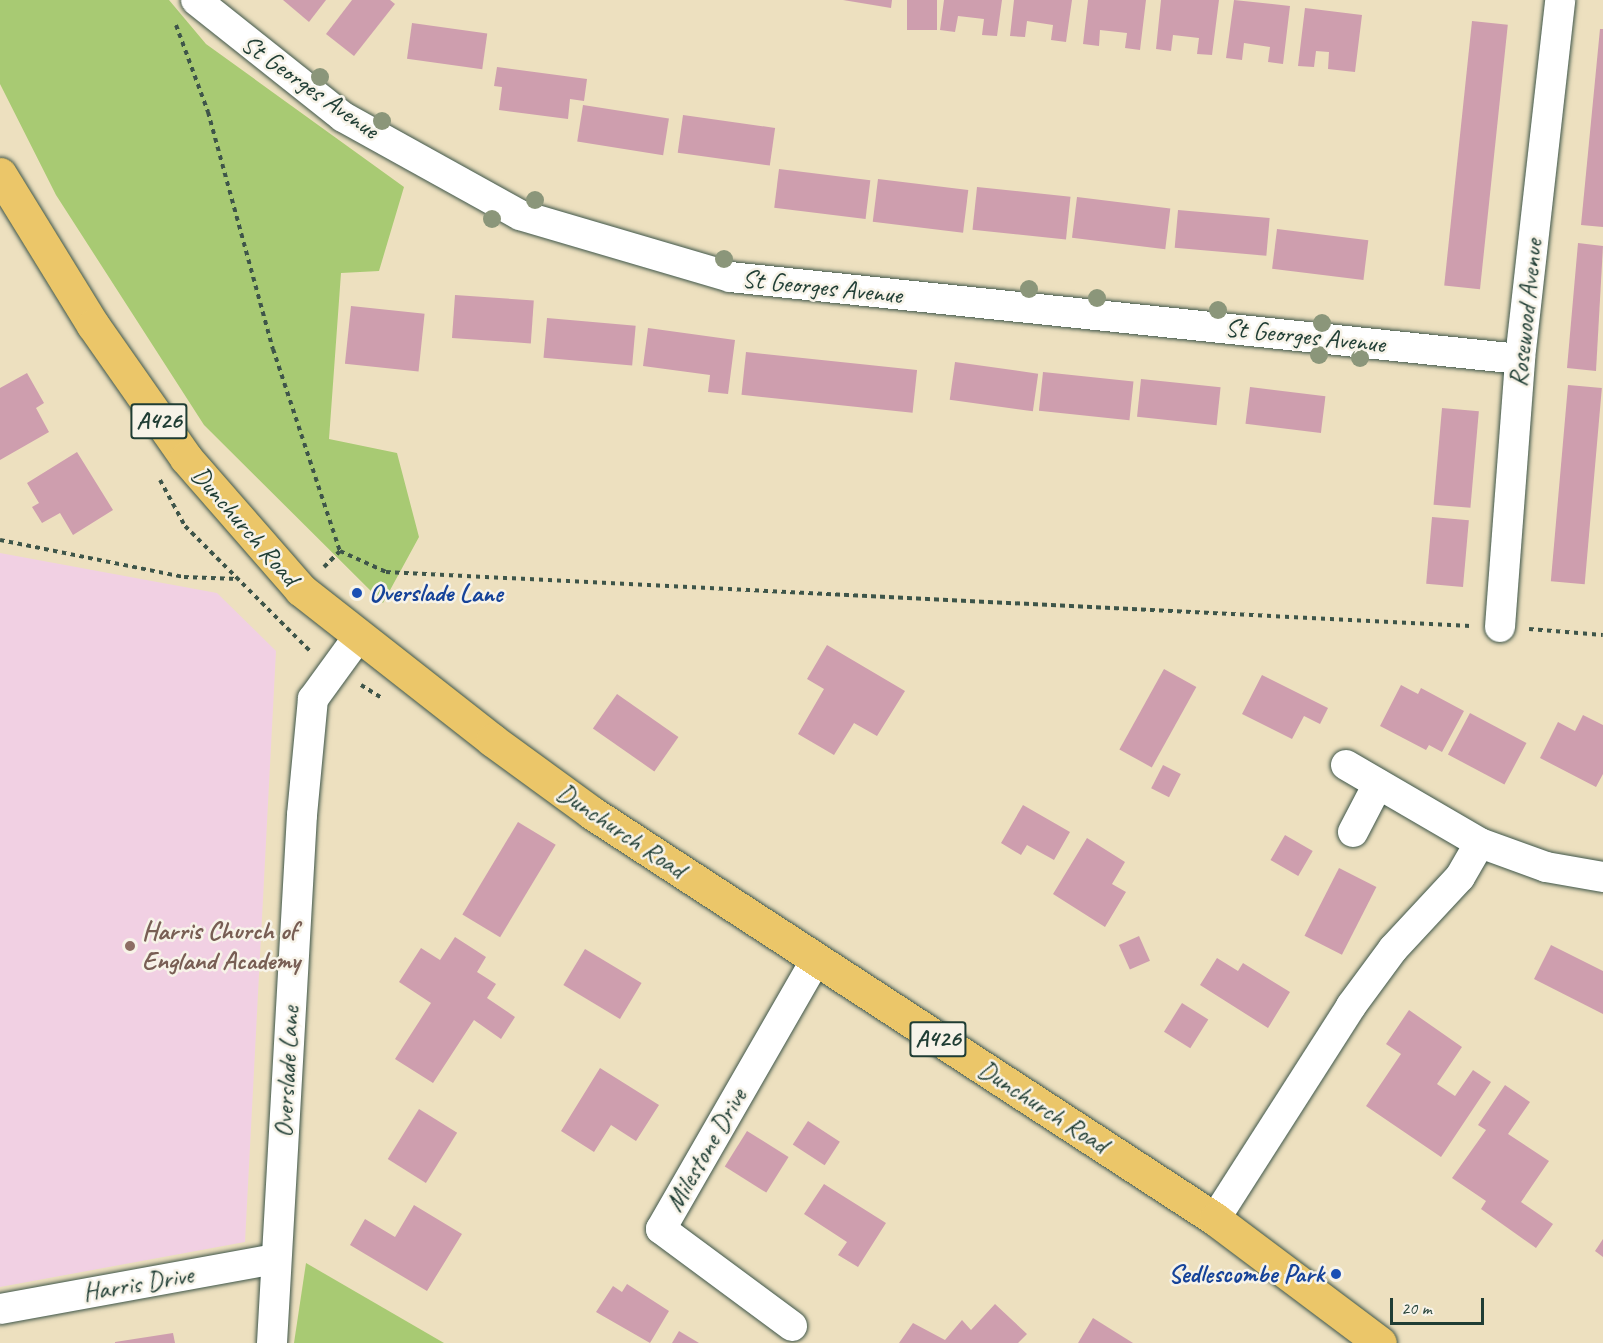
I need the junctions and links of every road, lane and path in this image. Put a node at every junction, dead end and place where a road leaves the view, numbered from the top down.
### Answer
1 (196, 0) edge
2 (1560, 0) edge
3 (176, 22) dead end
4 (0, 174) edge
5 (1520, 359) junction
6 (0, 540) edge
7 (340, 551) junction
8 (238, 579) dead end
9 (301, 590) junction
10 (1500, 627) junction
11 (1603, 635) edge
12 (358, 637) junction
13 (1346, 765) dead end
14 (1378, 784) junction
15 (1353, 832) dead end
16 (1480, 843) junction
17 (1603, 877) edge
18 (815, 961) junction
19 (1215, 1219) junction
20 (276, 1258) junction
21 (0, 1309) edge
22 (792, 1326) dead end
23 (272, 1343) edge
24 (1380, 1343) edge

1 - 5 street, St Georges Avenue
2 - 5 street, Rosewood Avenue
3 - 7 path
4 - 9 highway, Dunchurch Road / A426
5 - 10 street, Rosewood Avenue
6 - 8 path
7 - 9 path
7 - 10 path
9 - 12 highway, Dunchurch Road / A426
10 - 11 path
12 - 18 highway, Dunchurch Road / A426
12 - 20 street, Overslade Lane
13 - 14 street
14 - 15 street
14 - 16 street
16 - 17 street
16 - 19 street
18 - 19 highway, Dunchurch Road / A426
18 - 22 street, Milestone Drive
19 - 24 highway, Dunchurch Road / A426
20 - 21 street, Harris Drive
20 - 23 street, Overslade Lane

